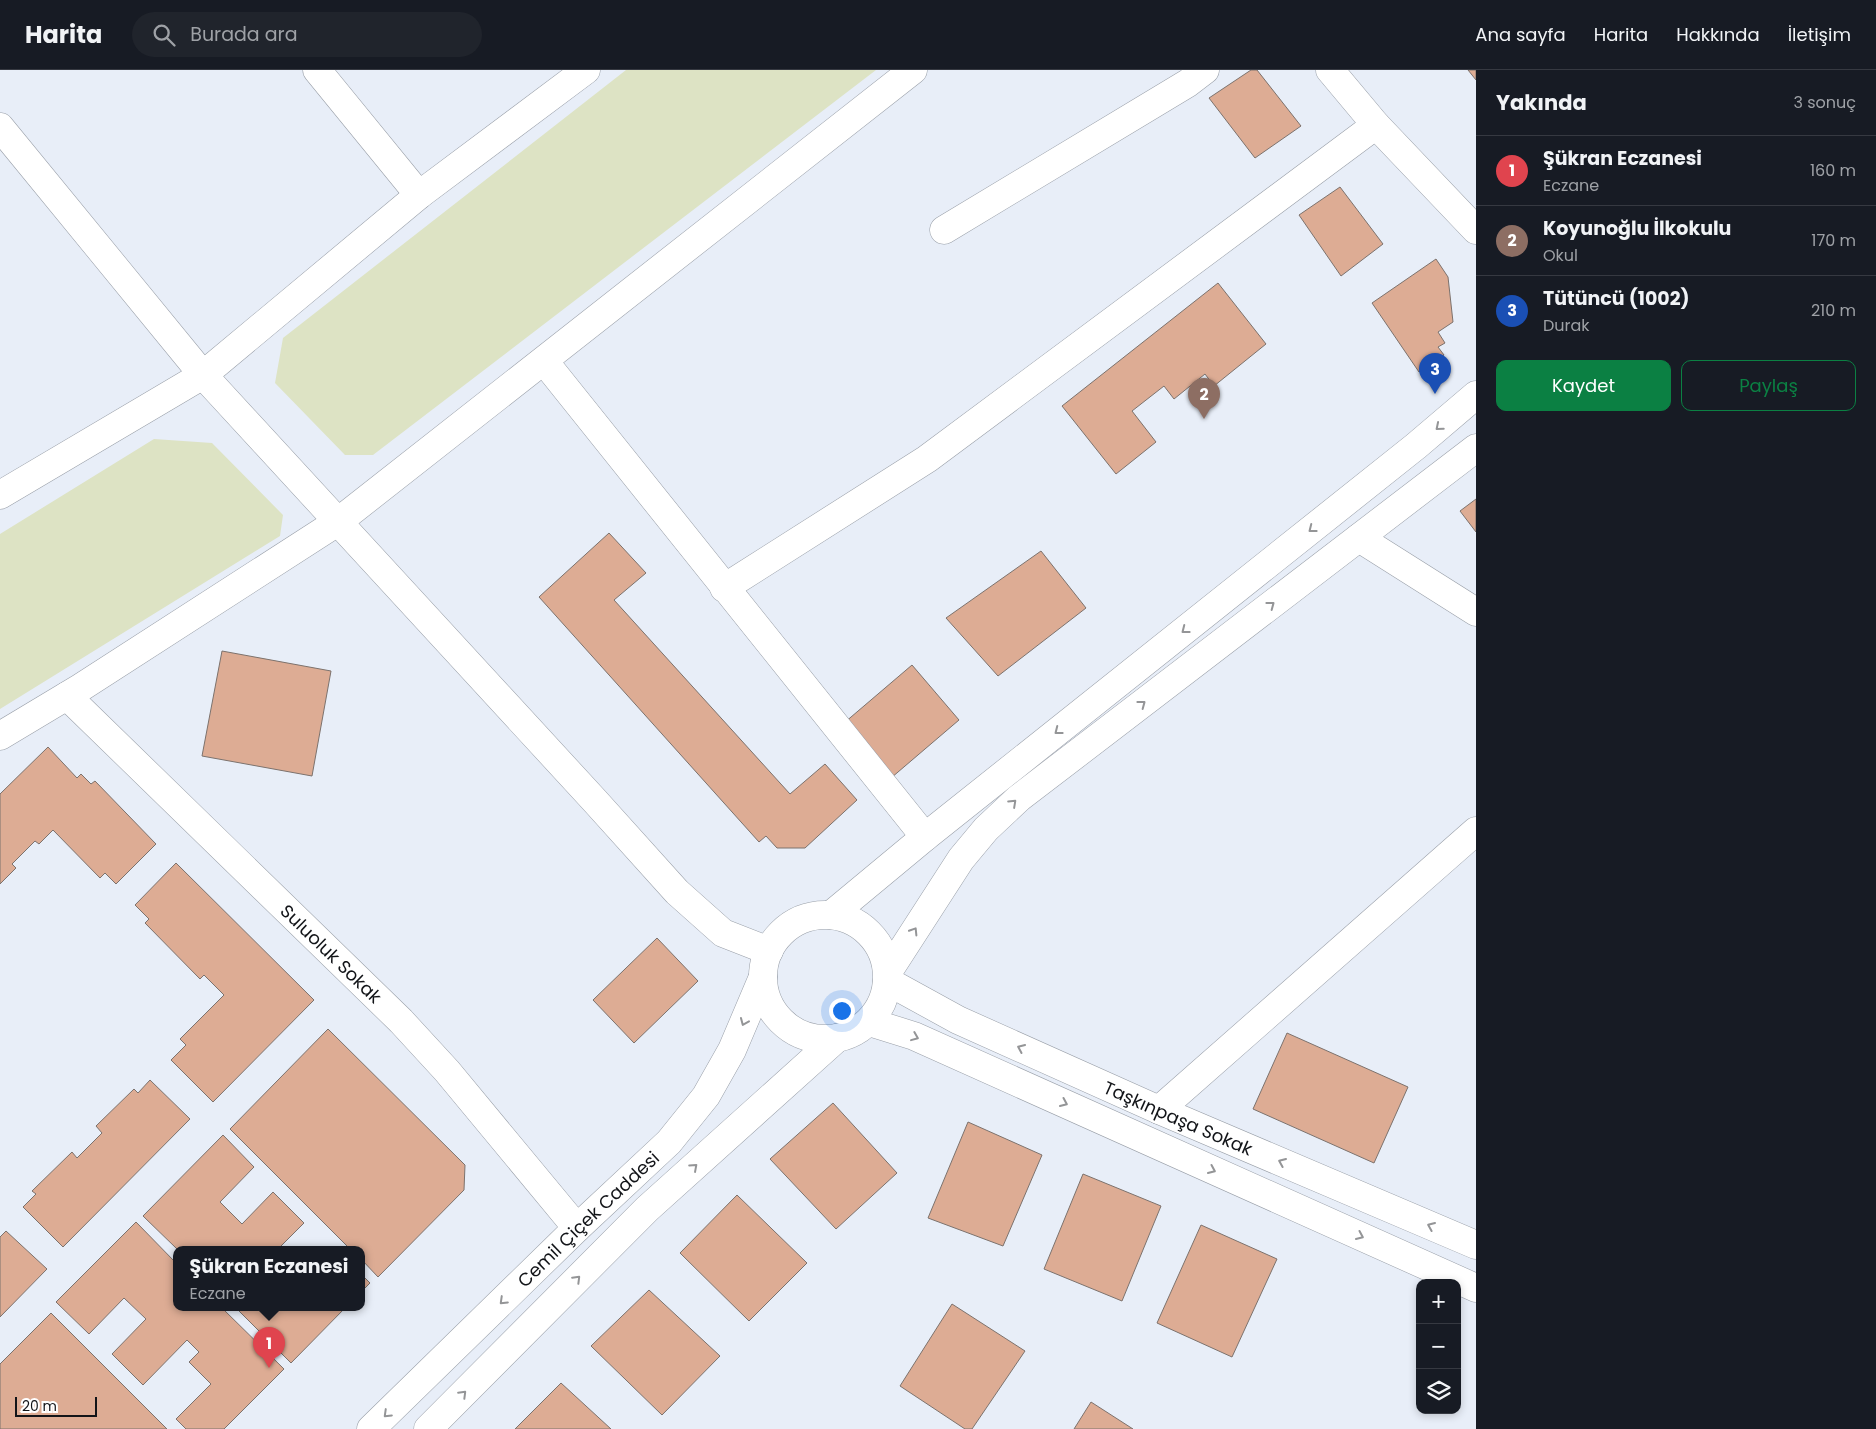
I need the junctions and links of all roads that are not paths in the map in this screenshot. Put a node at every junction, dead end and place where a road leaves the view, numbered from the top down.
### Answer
1 (317, 70) edge
2 (586, 70) edge
3 (913, 70) edge
4 (1205, 70) edge
5 (1330, 70) edge
6 (1376, 125) junction
7 (0, 127) edge
8 (419, 195) junction
9 (944, 230) dead end
10 (1476, 230) edge
11 (544, 361) junction
12 (203, 375) junction
13 (1476, 395) edge
14 (1476, 448) edge
15 (0, 495) edge
16 (340, 521) junction
17 (1359, 538) junction
18 (724, 588) junction
19 (1476, 612) edge
20 (67, 696) junction
21 (0, 736) edge
22 (1476, 830) edge
23 (925, 837) junction
24 (831, 915) junction
25 (766, 964) junction
26 (887, 977) junction
27 (869, 1022) junction
28 (837, 1038) junction
29 (1158, 1110) junction
30 (577, 1228) junction
31 (1476, 1245) edge
32 (1476, 1288) edge
33 (433, 1427) edge
34 (372, 1429) edge

1 - 8 street
2 - 8 street
3 - 11 street
4 - 9 street
5 - 6 street
6 - 10 street
6 - 18 street
7 - 12 street
8 - 12 street
11 - 16 street
11 - 18 street
12 - 15 street
12 - 16 street
13 -> 23 street
14 - 17 street
16 - 20 street
16 - 25 street
17 - 19 street
26 -> 17 street
18 - 23 street
20 - 21 street
20 - 30 street, Suluoluk Sokak
22 - 29 street
23 - 24 street
24 - 25 street
24 - 26 street
25 - 28 street
25 -> 30 street, Cemil Çiçek Caddesi
26 - 27 street
29 -> 26 street, Taşkınpaşa Sokak
27 - 28 street
27 -> 32 street
33 -> 28 street, Cemil Çiçek Caddesi
31 -> 29 street, Taşkınpaşa Sokak
30 -> 34 street, Cemil Çiçek Caddesi

